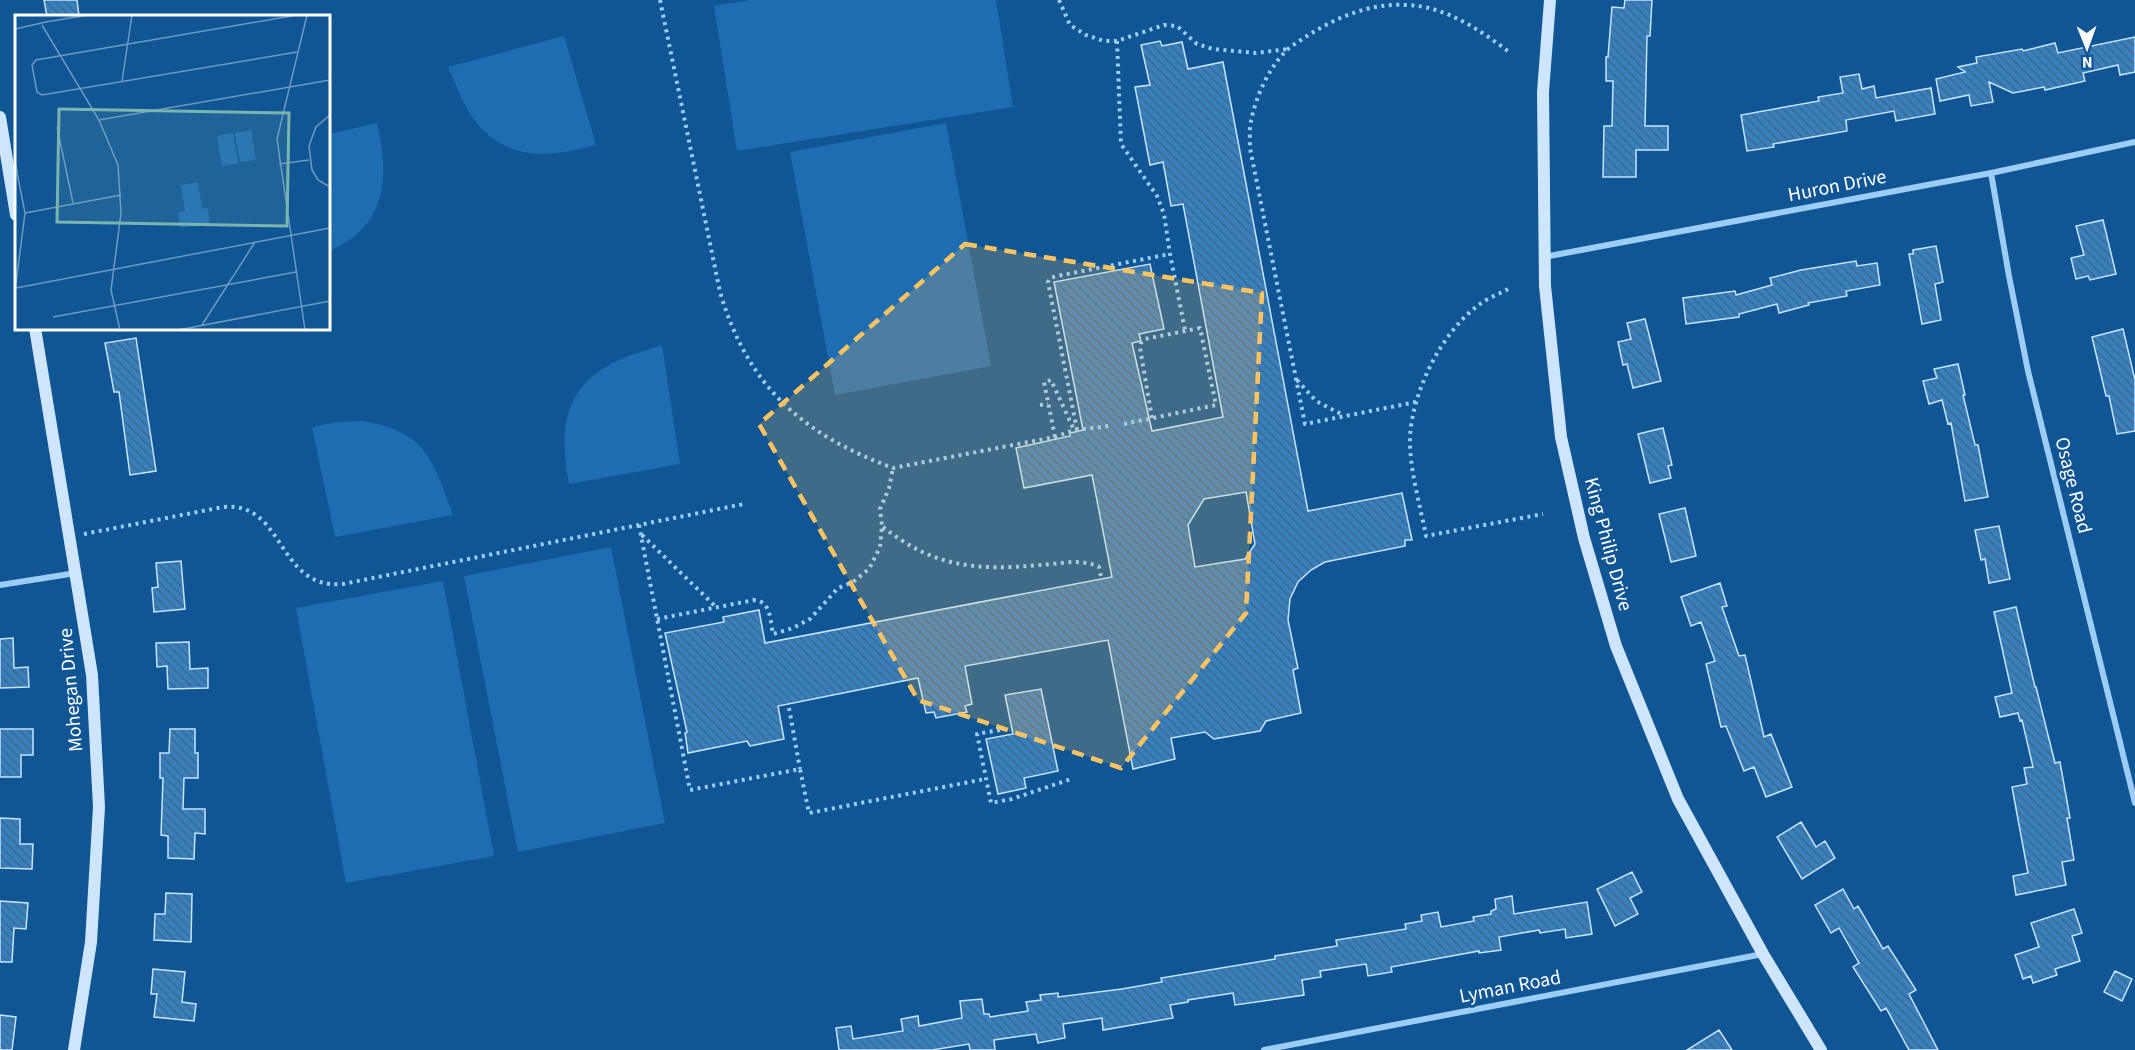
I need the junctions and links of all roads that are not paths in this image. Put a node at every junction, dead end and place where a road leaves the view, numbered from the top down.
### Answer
1 (1551, 0) edge
2 (0, 117) edge
3 (2135, 142) edge
4 (1991, 173) junction
5 (15, 209) edge
6 (1544, 257) junction
7 (36, 330) edge
8 (76, 572) junction
9 (0, 585) edge
10 (2135, 803) edge
11 (1763, 954) junction
12 (74, 1050) edge
13 (1264, 1050) edge
14 (1821, 1050) edge

1 - 6 street, King Philip Drive
2 - 5 street
3 - 4 street, Huron Drive
4 - 6 street, Huron Drive
4 - 10 street, Osage Road
6 - 11 street, King Philip Drive
7 - 8 street, Mohegan Drive
8 - 9 street
8 - 12 street, Mohegan Drive
11 - 13 street, Lyman Road
11 - 14 street, King Philip Drive

